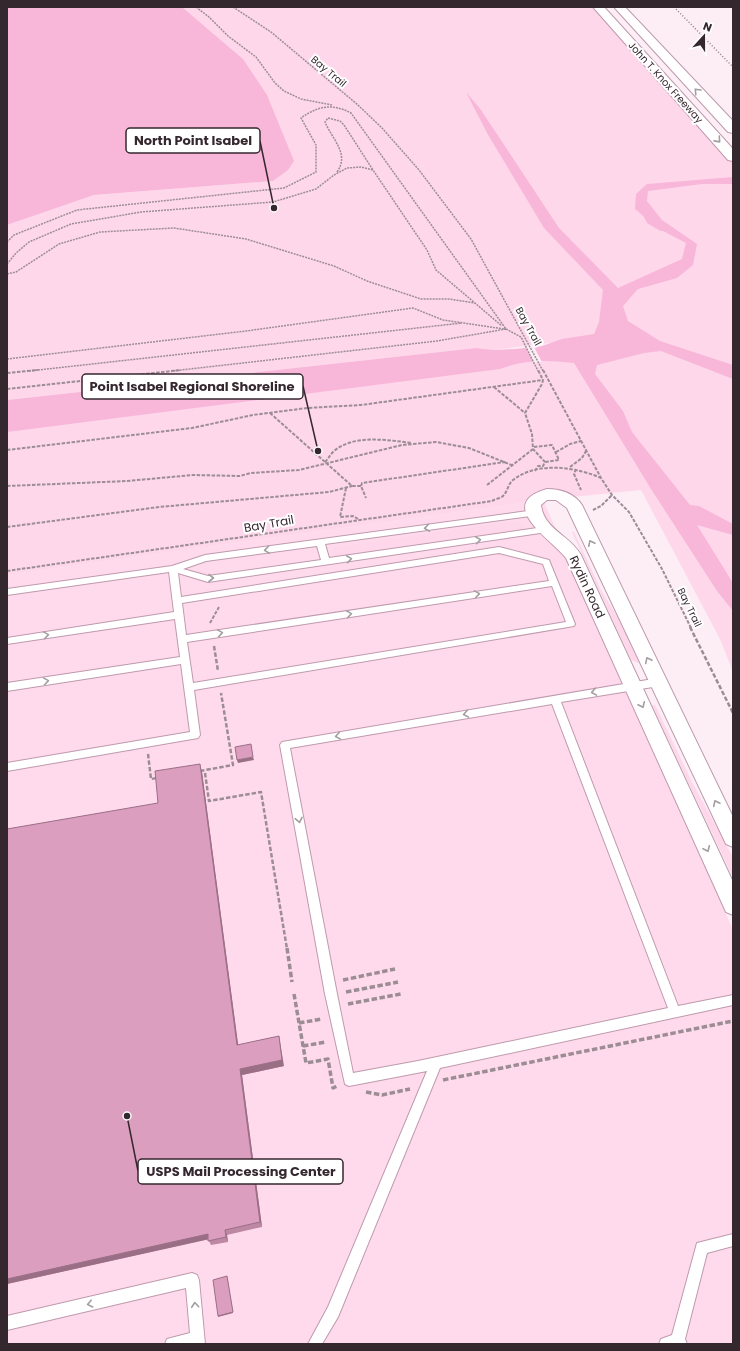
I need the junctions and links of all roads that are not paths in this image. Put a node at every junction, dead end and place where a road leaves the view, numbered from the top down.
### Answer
1 (598, 7) edge
2 (619, 7) edge
3 (733, 130) edge
4 (733, 157) edge
5 (535, 513) junction
6 (544, 530) junction
7 (320, 542) junction
8 (326, 562) junction
9 (173, 569) junction
10 (554, 582) junction
11 (7, 592) edge
12 (177, 601) junction
13 (178, 614) junction
14 (182, 639) junction
15 (7, 640) edge
16 (184, 660) junction
17 (659, 682) junction
18 (633, 686) junction
19 (7, 687) edge
20 (188, 687) junction
21 (555, 699) junction
22 (7, 767) edge
23 (733, 838) edge
24 (733, 905) edge
25 (733, 1000) edge
26 (675, 1013) junction
27 (436, 1063) junction
28 (733, 1240) edge
29 (7, 1323) edge
30 (198, 1341) edge
31 (675, 1342) edge
32 (172, 1344) edge
33 (315, 1344) edge

1 -> 4 highway, John T. Knox Freeway
3 -> 2 highway, John T. Knox Freeway
5 - 6 street, Rydin Road
5 -> 7 lane
17 -> 5 street, Rydin Road
8 -> 6 lane
6 - 18 street, Rydin Road
7 - 8 lane
7 -> 9 lane
9 -> 8 lane
9 - 11 lane
9 - 12 lane
10 - 12 lane
14 -> 10 lane
10 - 20 lane
12 - 13 lane
13 - 14 lane
15 -> 13 lane
14 - 16 lane
19 -> 16 lane
16 - 20 lane
17 - 18 lane
23 -> 17 street, Rydin Road
18 -> 21 lane
18 -> 24 street, Rydin Road
20 - 22 lane
21 - 26 lane
21 -> 27 lane
25 - 26 lane
26 - 27 lane
27 - 33 lane
28 - 31 lane
30 -> 29 lane
30 - 32 lane

